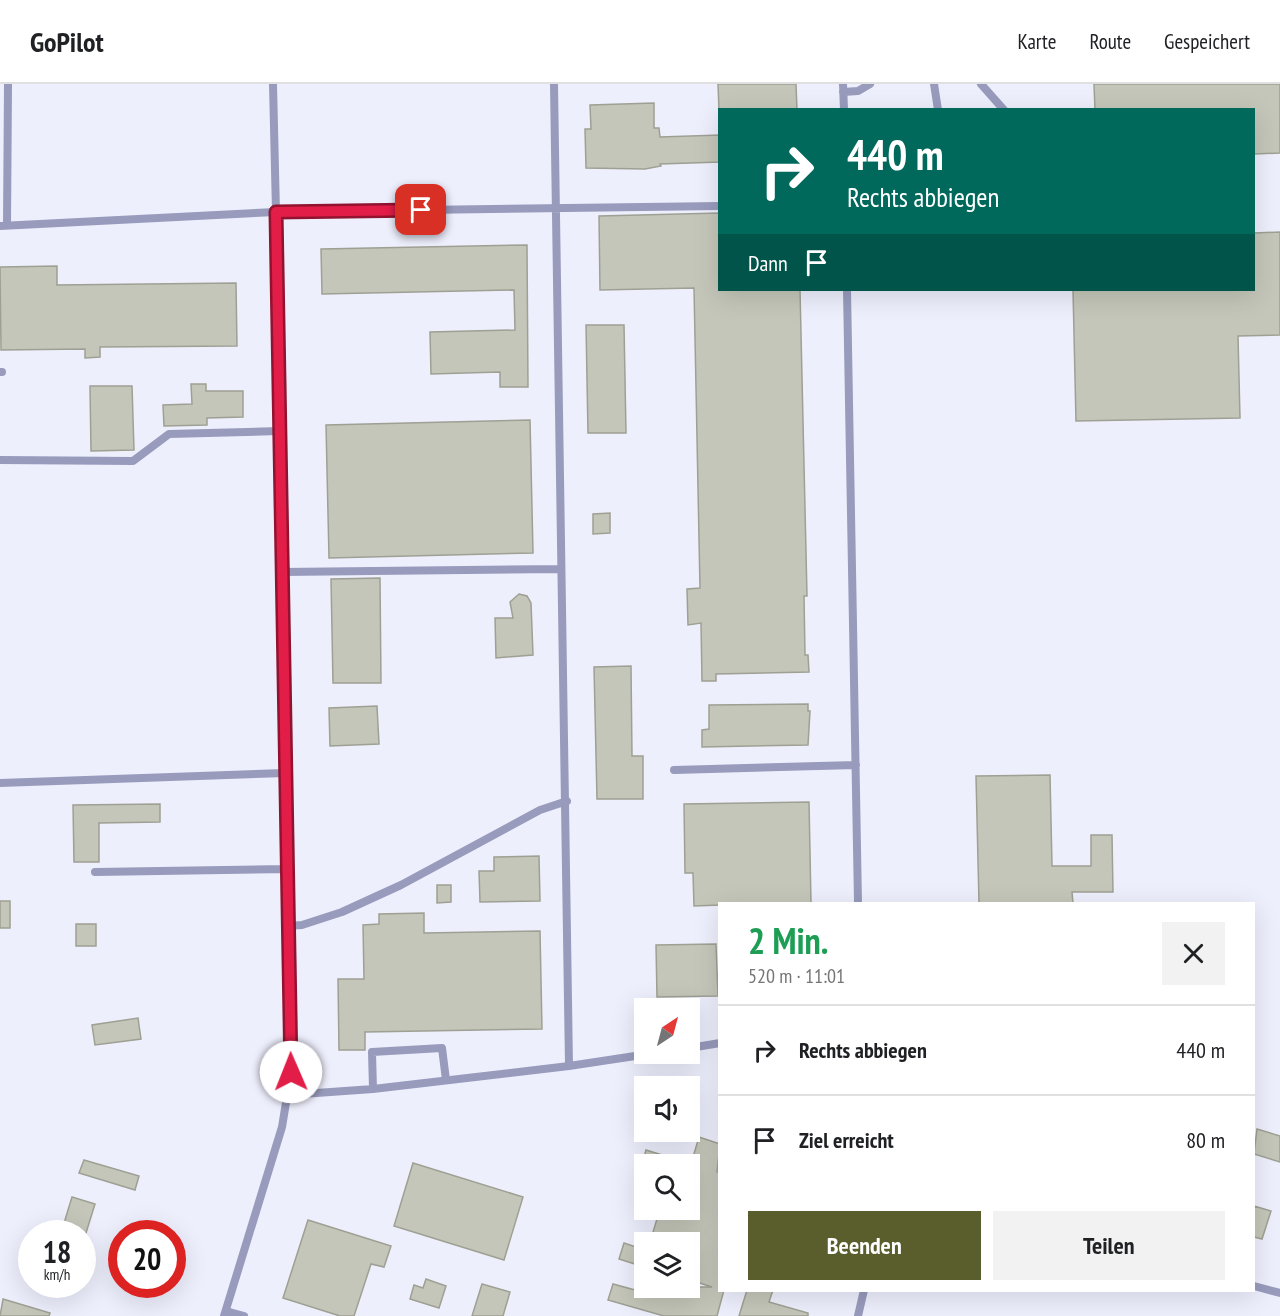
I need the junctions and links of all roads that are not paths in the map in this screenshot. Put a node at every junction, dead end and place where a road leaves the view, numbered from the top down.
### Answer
1 (8, 84) edge
2 (273, 84) edge
3 (554, 84) edge
4 (870, 84) edge
5 (934, 84) edge
6 (981, 84) edge
7 (843, 88) edge
8 (844, 108) edge
9 (938, 108) edge
10 (1002, 108) edge
11 (718, 206) edge
12 (557, 208) junction
13 (276, 212) junction
14 (3, 226) edge
15 (847, 291) edge
16 (279, 431) junction
17 (0, 460) edge
18 (561, 569) junction
19 (282, 572) junction
20 (856, 765) junction
21 (674, 770) dead end
22 (285, 773) junction
23 (0, 783) edge
24 (567, 801) junction
25 (287, 869) junction
26 (94, 872) dead end
27 (858, 902) edge
28 (288, 926) junction
29 (718, 1043) edge
30 (700, 1046) edge
31 (634, 1056) edge
32 (569, 1066) junction
33 (446, 1080) junction
34 (373, 1089) junction
35 (288, 1095) junction
36 (1255, 1286) edge
37 (864, 1292) edge
38 (1280, 1293) edge
39 (225, 1313) edge
40 (244, 1316) edge
41 (858, 1316) edge

1 - 14 lane
2 - 13 lane
3 - 12 lane
4 - 7 lane
5 - 9 lane
6 - 10 lane
7 - 8 lane
11 - 12 lane
12 - 13 lane
12 - 18 lane
13 - 14 lane
13 - 16 lane
15 - 20 lane
16 - 17 lane
16 - 19 lane
18 - 19 lane
18 - 24 lane
19 - 22 lane
20 - 21 lane
20 - 27 lane
22 - 23 lane
22 - 25 lane
24 - 28 lane
24 - 32 lane
25 - 26 lane
25 - 28 lane
28 - 35 lane
29 - 30 lane
31 - 32 lane
32 - 33 lane
33 - 34 lane
33 - 34 lane
34 - 35 lane
35 - 39 lane
36 - 38 lane
37 - 41 lane
39 - 40 lane

